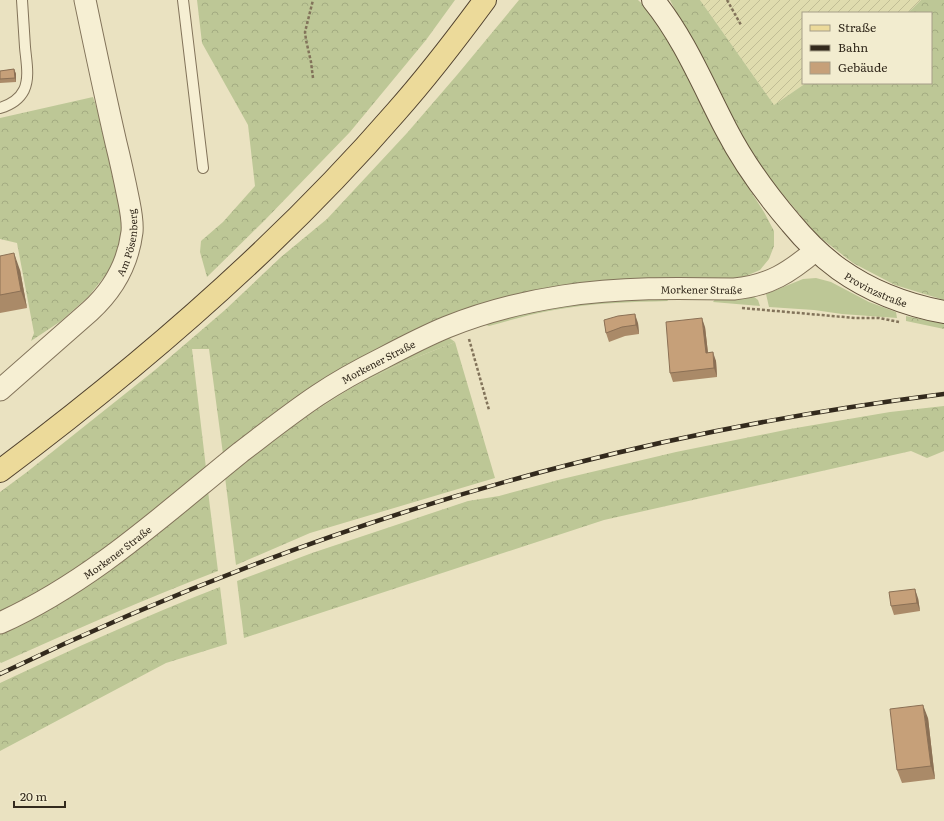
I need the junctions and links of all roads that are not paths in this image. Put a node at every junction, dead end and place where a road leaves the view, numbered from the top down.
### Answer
1 (22, 0) edge
2 (84, 0) edge
3 (183, 0) edge
4 (653, 0) edge
5 (485, 4) edge
6 (0, 108) edge
7 (203, 168) dead end
8 (816, 250) junction
9 (944, 312) edge
10 (0, 390) edge
11 (0, 471) edge
12 (0, 623) edge

1 - 6 lane
2 - 10 street, Am Pösenberg
3 - 7 lane
4 - 8 main road, Provinzstraße
5 - 11 main road
8 - 9 main road, Provinzstraße
8 - 12 street, Morkener Straße

